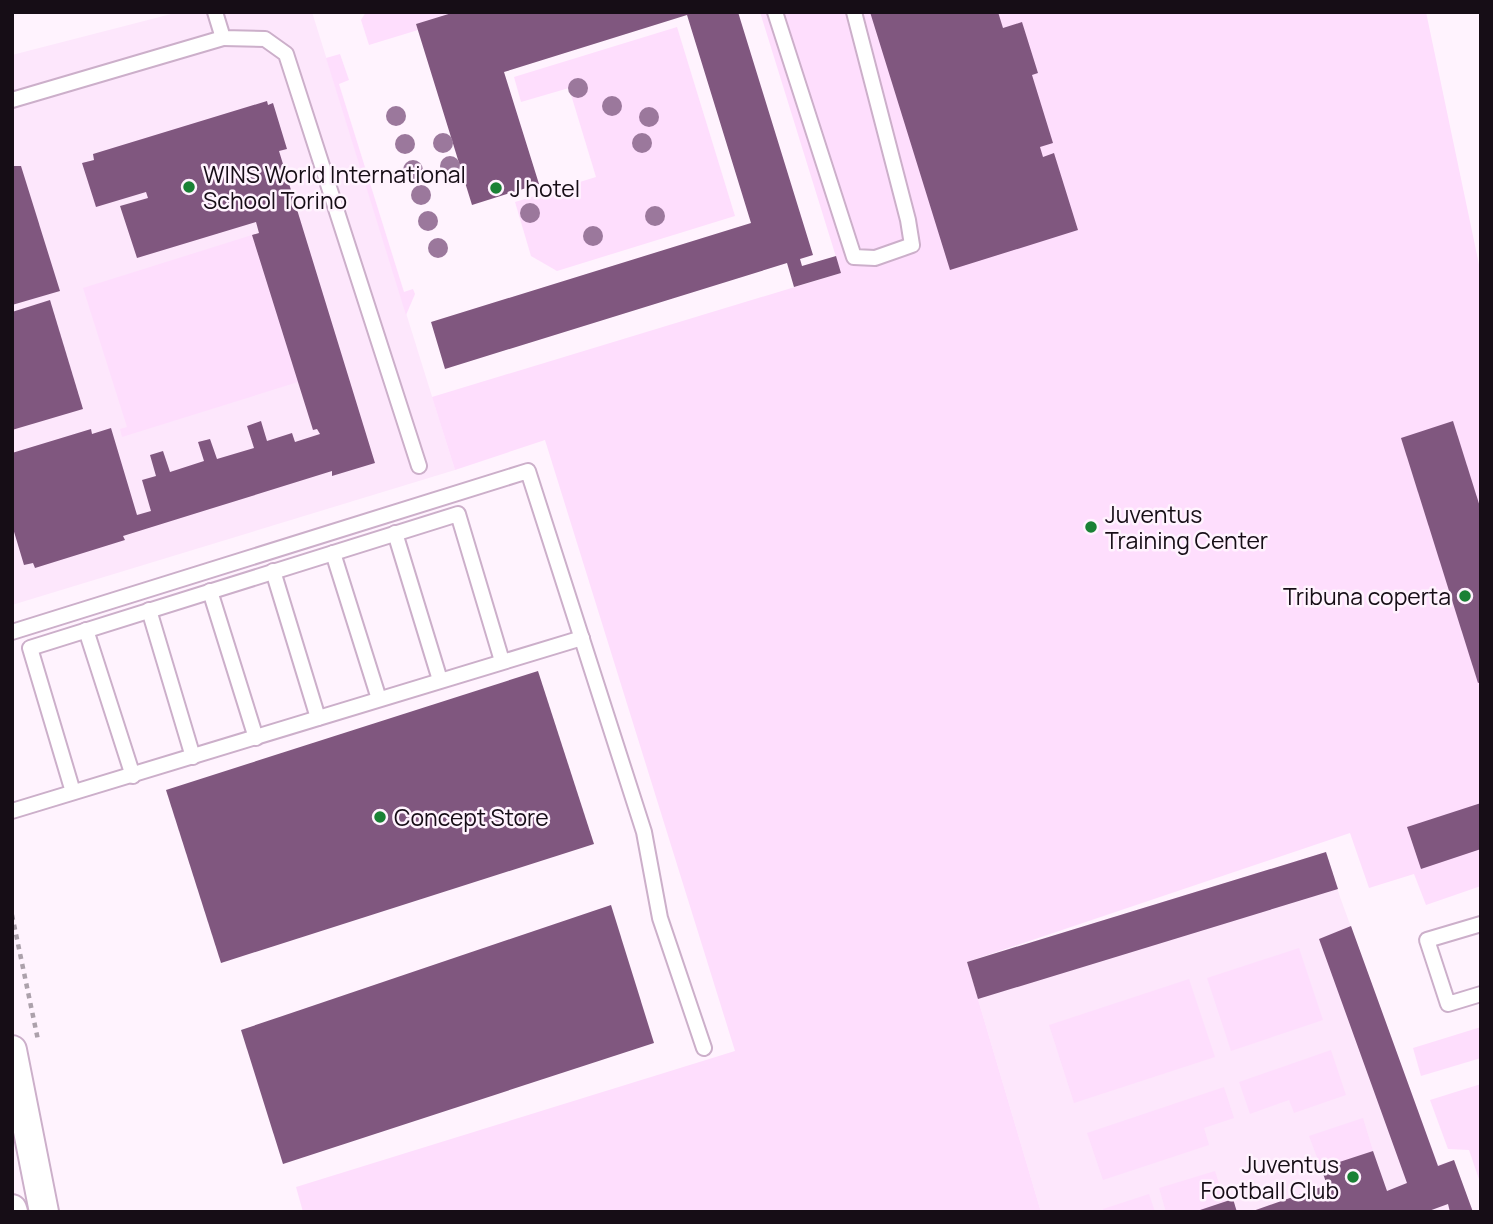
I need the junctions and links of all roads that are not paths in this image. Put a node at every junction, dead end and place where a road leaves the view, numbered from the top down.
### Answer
1 (215, 12) edge
2 (775, 12) edge
3 (854, 12) edge
4 (223, 38) junction
5 (12, 100) edge
6 (419, 466) dead end
7 (395, 533) junction
8 (333, 553) junction
9 (273, 572) junction
10 (210, 592) junction
11 (149, 610) junction
12 (86, 630) junction
13 (12, 632) edge
14 (582, 638) junction
15 (502, 662) junction
16 (440, 680) junction
17 (379, 699) junction
18 (318, 718) junction
19 (256, 737) junction
20 (193, 757) junction
21 (133, 776) junction
22 (73, 792) junction
23 (12, 811) edge
24 (1481, 924) edge
25 (1481, 994) edge
26 (704, 1048) dead end
27 (12, 1050) edge
28 (44, 1212) edge

1 - 4 lane
2 - 3 lane
4 - 5 lane
4 - 6 lane
7 - 8 lane
7 - 15 lane
7 - 16 lane
8 - 9 lane
8 - 17 lane
9 - 10 lane
9 - 18 lane
10 - 11 lane
10 - 19 lane
11 - 12 lane
11 - 20 lane
12 - 21 lane
12 - 22 lane
13 - 14 lane
14 - 15 lane
14 - 26 lane
15 - 16 lane
16 - 17 lane
17 - 18 lane
18 - 19 lane
19 - 20 lane
20 - 21 lane
21 - 22 lane
22 - 23 lane
24 - 25 lane
27 - 28 street

